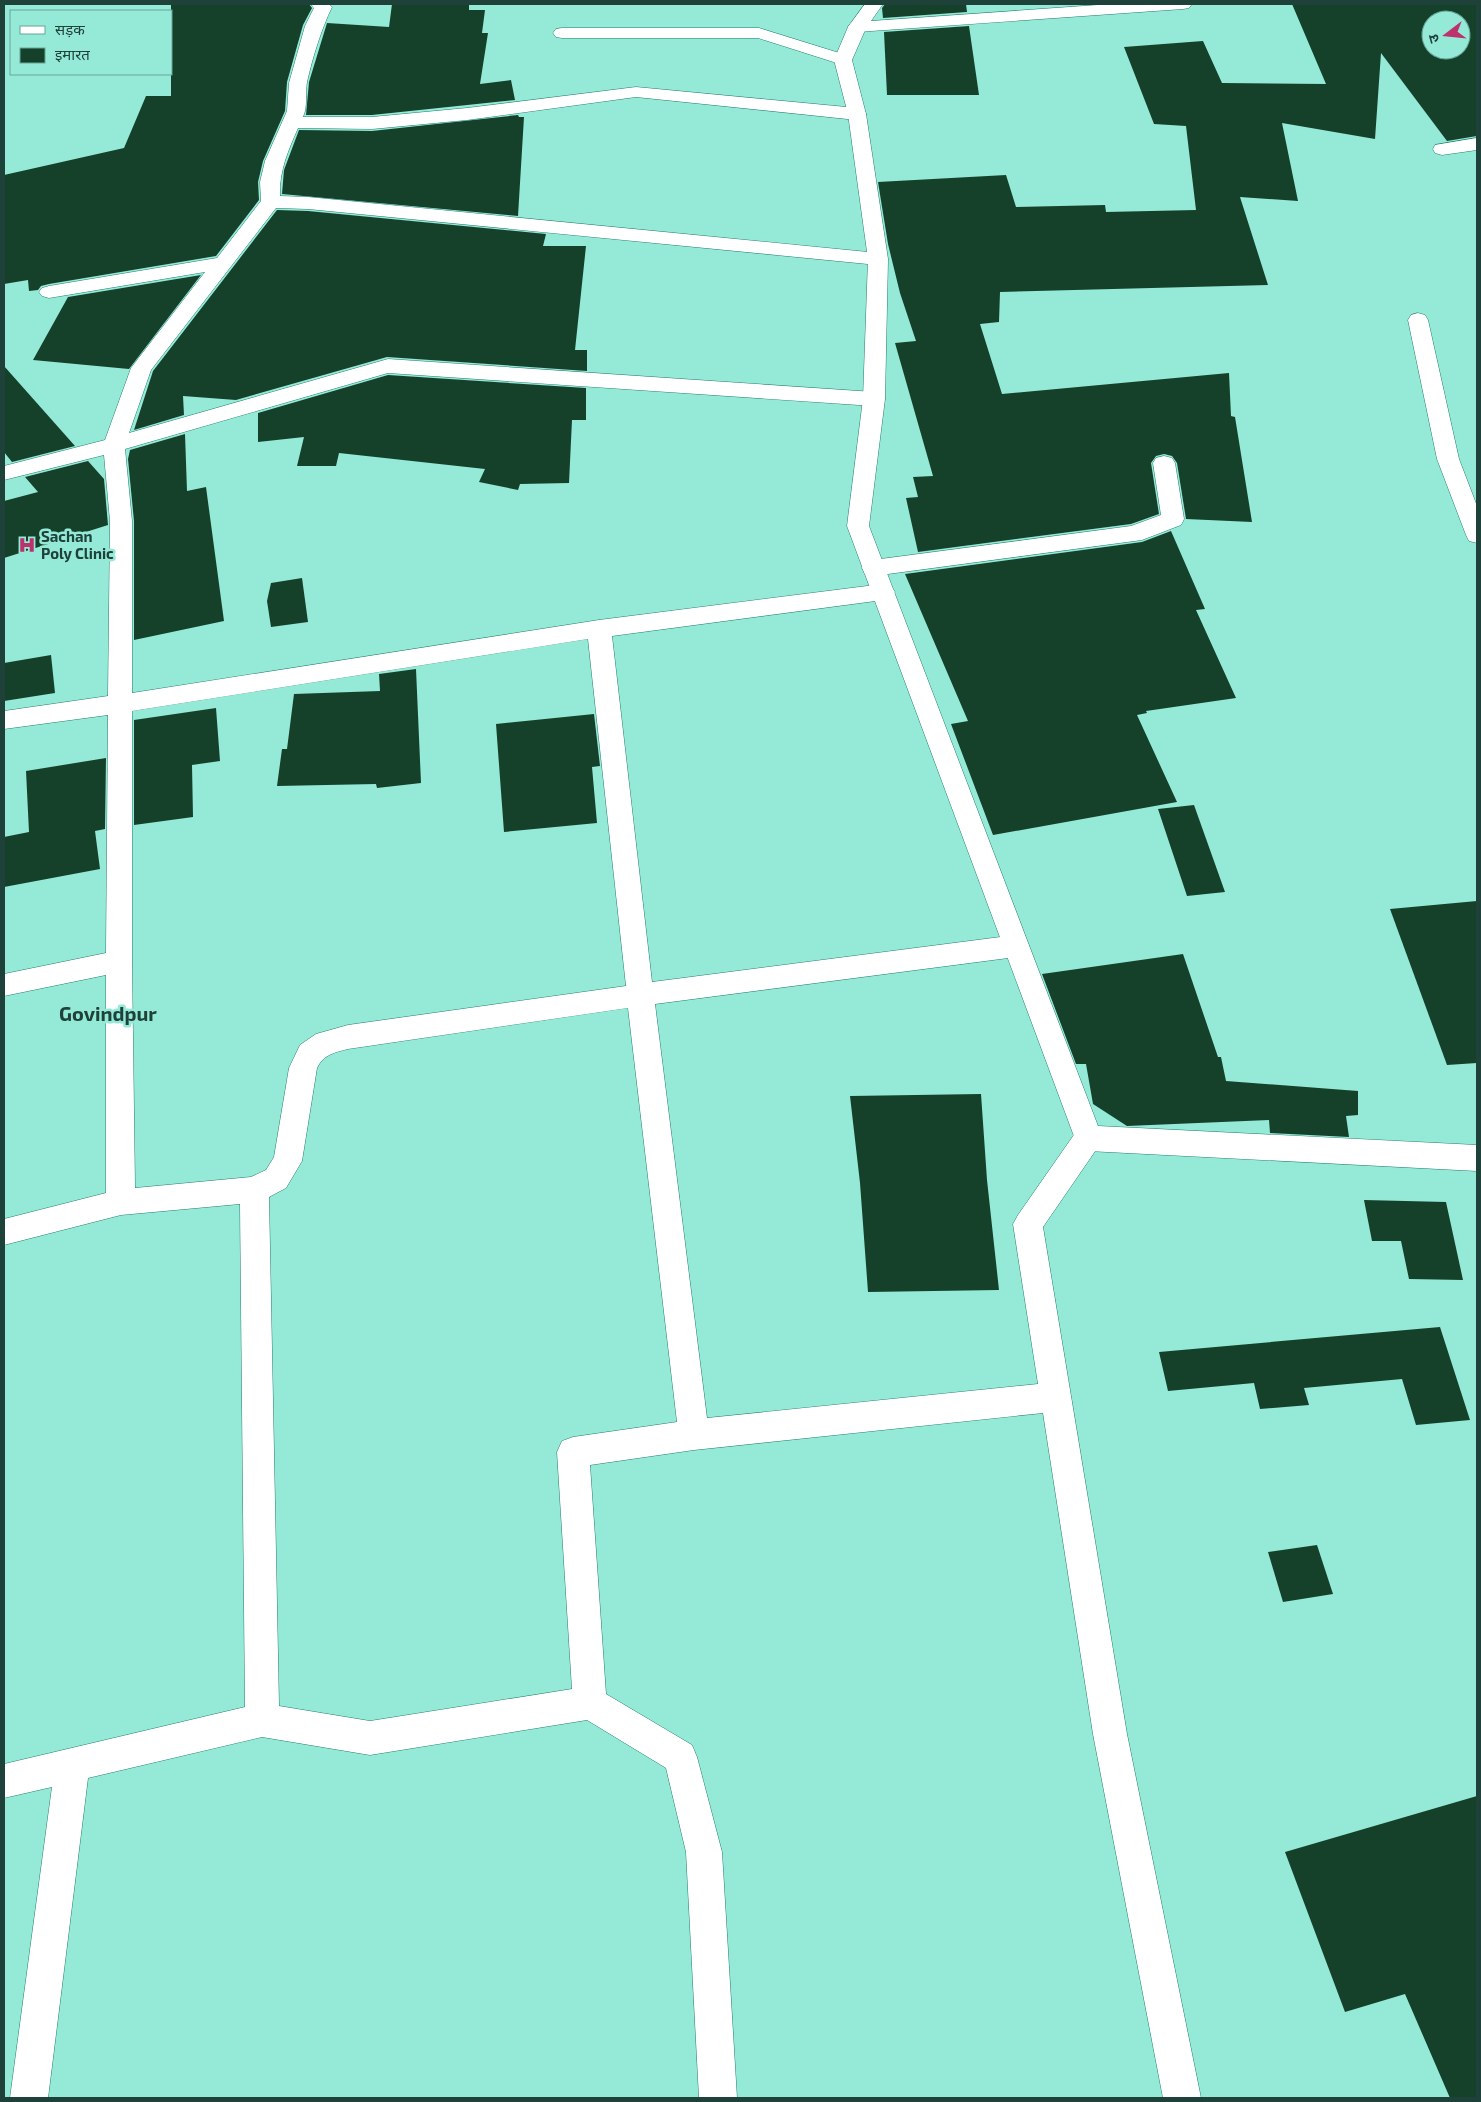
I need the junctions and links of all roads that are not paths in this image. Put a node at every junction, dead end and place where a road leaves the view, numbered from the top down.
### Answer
1 (320, 4) edge
2 (874, 4) edge
3 (1183, 4) edge
4 (857, 27) junction
5 (562, 33) dead end
6 (843, 60) junction
7 (857, 114) junction
8 (290, 122) junction
9 (1477, 144) edge
10 (1442, 149) dead end
11 (271, 202) junction
12 (878, 259) junction
13 (224, 263) junction
14 (48, 292) dead end
15 (1418, 320) dead end
16 (874, 399) junction
17 (114, 445) junction
18 (1164, 463) dead end
19 (4, 473) edge
20 (1477, 535) edge
21 (874, 568) junction
22 (883, 592) junction
23 (599, 629) junction
24 (119, 704) junction
25 (4, 720) edge
26 (1016, 946) junction
27 (119, 961) junction
28 (4, 985) edge
29 (640, 995) junction
30 (1088, 1138) junction
31 (1477, 1158) edge
32 (254, 1190) junction
33 (120, 1202) junction
34 (4, 1232) edge
35 (1056, 1397) junction
36 (694, 1435) junction
37 (590, 1702) junction
38 (262, 1720) junction
39 (72, 1765) junction
40 (4, 1781) edge
41 (29, 2098) edge
42 (718, 2098) edge
43 (1182, 2098) edge

1 - 8 street
2 - 4 street
3 - 4 street
4 - 6 street
5 - 6 street
6 - 7 street
7 - 8 street
7 - 12 street
8 - 11 street
9 - 10 street
11 - 12 street
11 - 13 street
12 - 16 street
13 - 14 street
13 - 17 street
15 - 20 street
16 - 17 street
16 - 21 street
17 - 19 street
17 - 24 street
18 - 21 street
21 - 22 street
22 - 23 street
22 - 26 street
23 - 24 street
23 - 29 street
24 - 25 street
24 - 27 street
26 - 29 street
26 - 30 street
27 - 28 street
27 - 33 street
29 - 32 street
29 - 36 street
30 - 31 street
30 - 35 street
32 - 33 street
32 - 38 street
33 - 34 street
35 - 36 street
35 - 43 street
36 - 37 street
37 - 38 street
37 - 42 street
38 - 39 street
39 - 40 street
39 - 41 street

